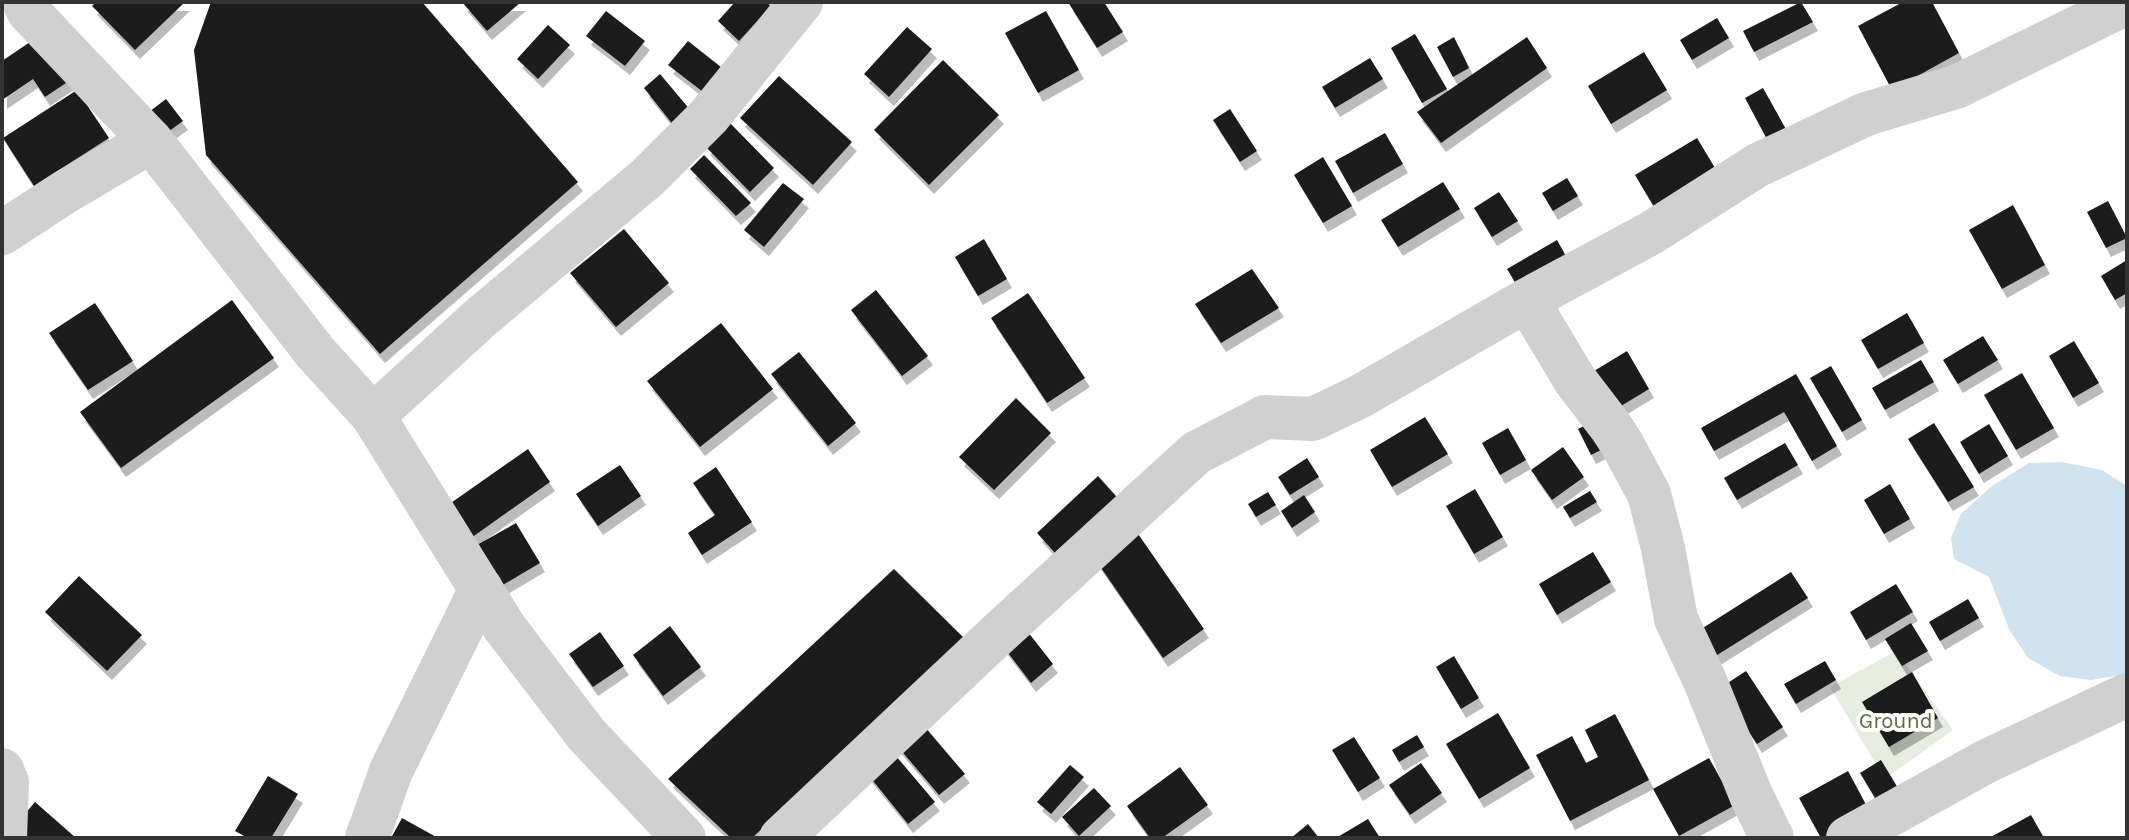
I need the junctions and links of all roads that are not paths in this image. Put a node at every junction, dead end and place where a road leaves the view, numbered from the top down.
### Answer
1 (801, 2) edge
2 (2127, 3) edge
3 (30, 5) edge
4 (151, 141) junction
5 (2, 233) edge
6 (1527, 300) junction
7 (373, 416) junction
8 (481, 589) junction
9 (2127, 695) edge
10 (2, 770) edge
11 (5, 838) edge
12 (367, 838) edge
13 (684, 838) edge
14 (781, 838) edge
15 (1772, 838) edge
16 (1848, 838) edge

1 - 7 street
2 - 6 street
3 - 4 street
4 - 5 street
4 - 7 street
6 - 14 street
6 - 15 street
7 - 8 street
8 - 12 street
8 - 13 street
9 - 16 street
10 - 11 street

